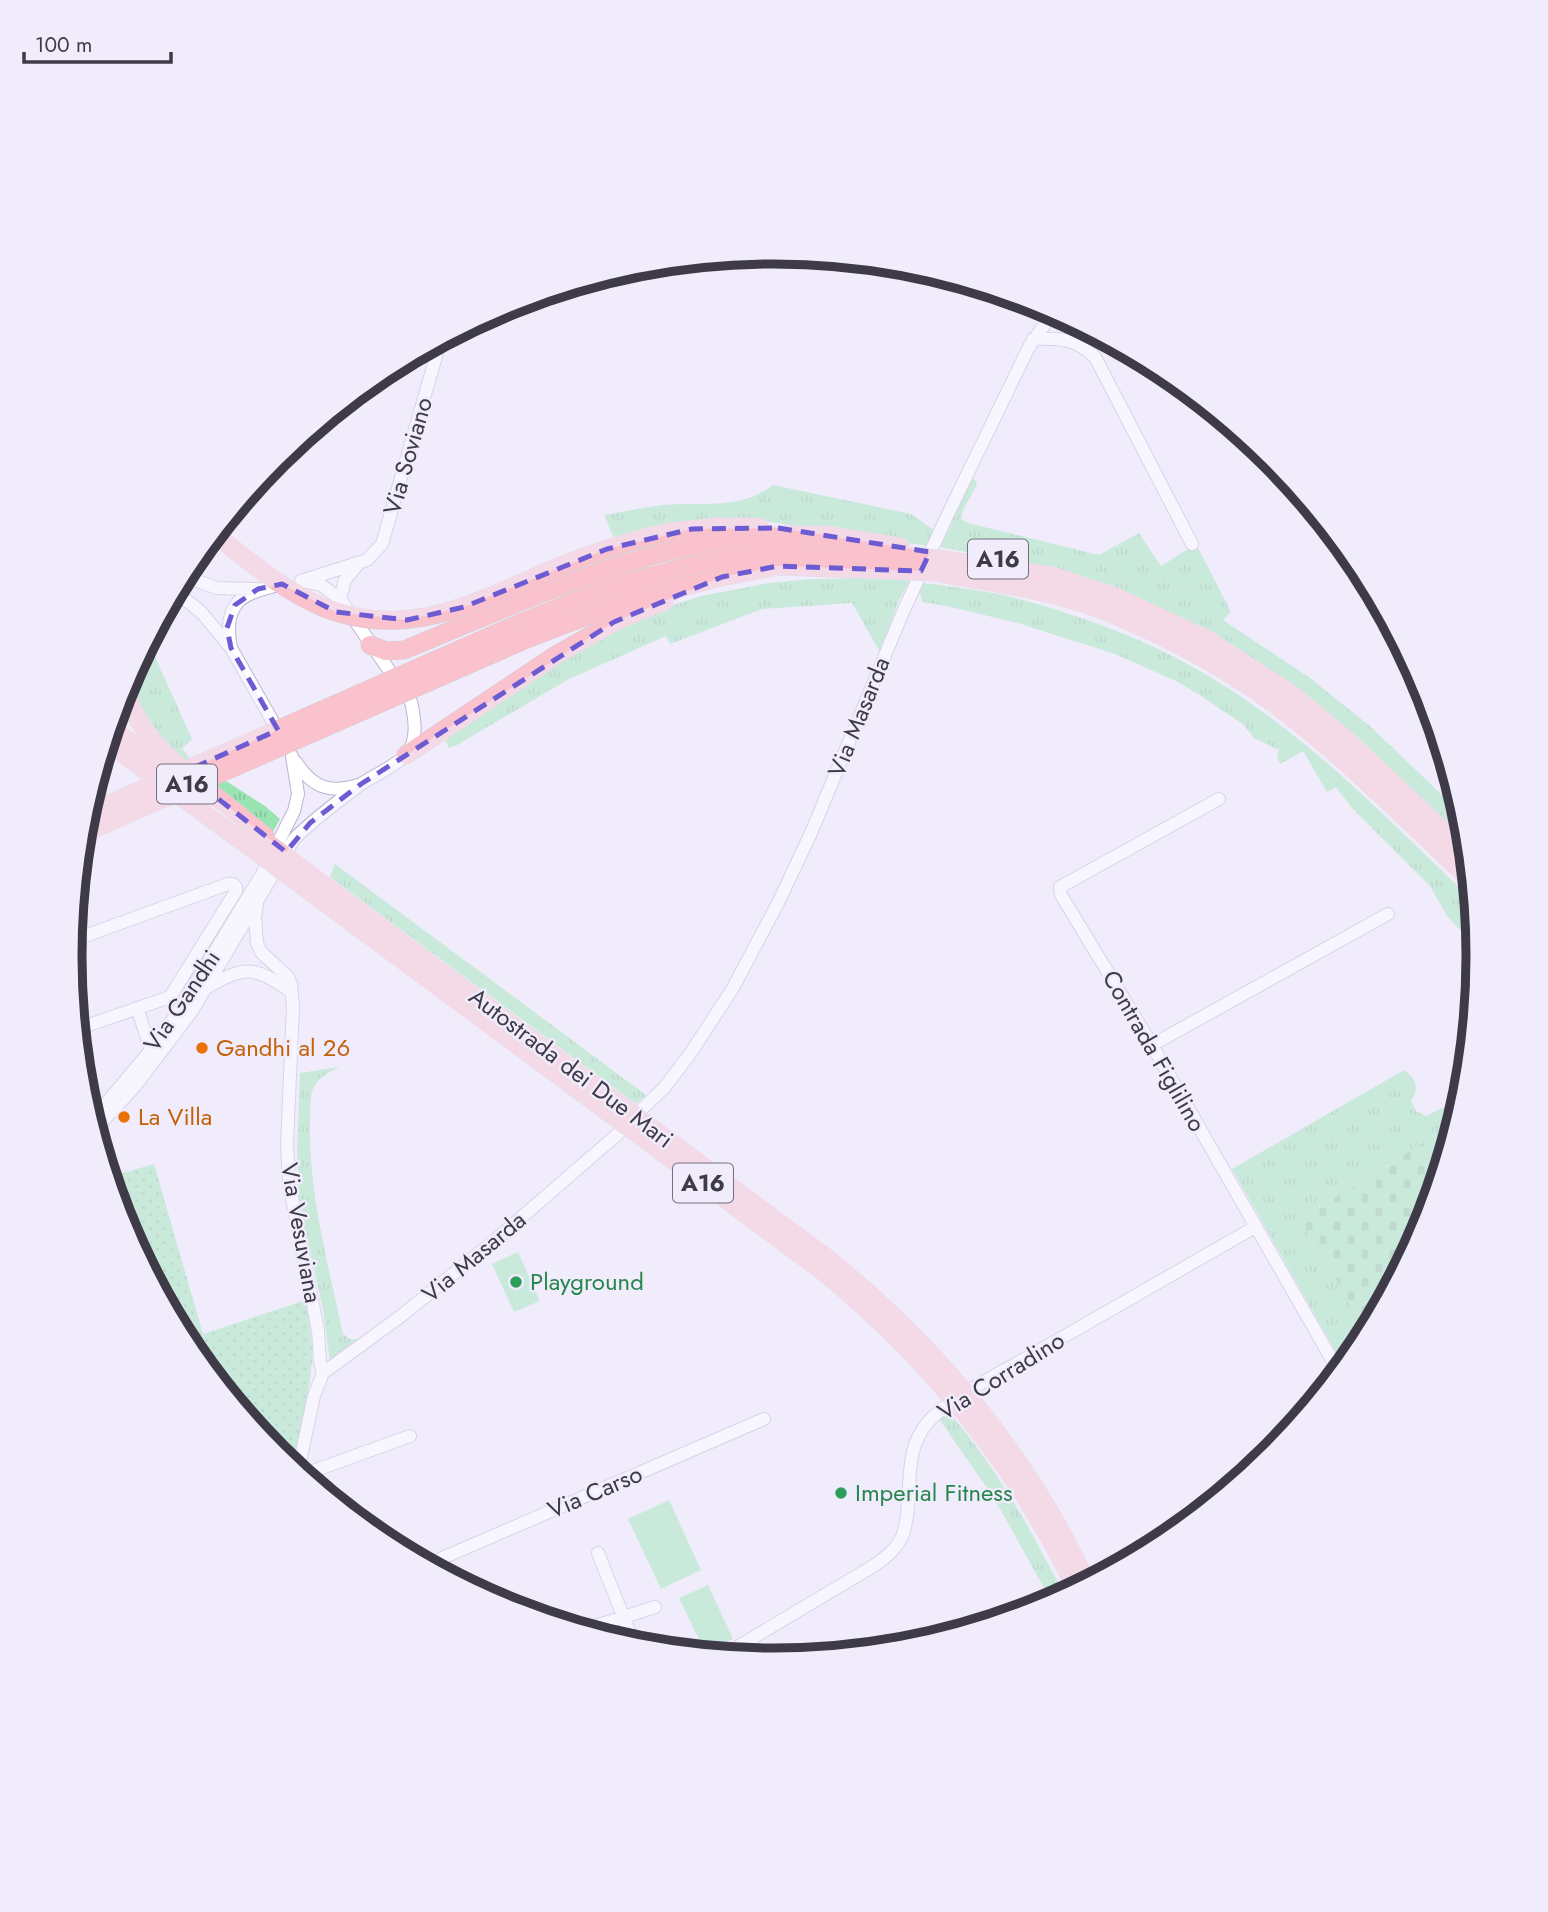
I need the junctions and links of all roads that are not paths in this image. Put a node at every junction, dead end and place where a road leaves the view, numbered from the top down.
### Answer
1 (1047, 321) edge
2 (1033, 340) junction
3 (438, 352) edge
4 (836, 536) junction
5 (222, 540) edge
6 (1192, 544) dead end
7 (927, 560) junction
8 (360, 563) junction
9 (722, 577) junction
10 (194, 580) edge
11 (302, 580) junction
12 (258, 589) junction
13 (183, 597) edge
14 (340, 599) junction
15 (521, 632) junction
16 (370, 645) junction
17 (231, 648) junction
18 (130, 704) edge
19 (119, 734) edge
20 (115, 747) edge
21 (407, 755) junction
22 (292, 756) junction
23 (112, 757) edge
24 (361, 784) junction
25 (1219, 799) dead end
26 (98, 810) edge
27 (95, 828) edge
28 (1456, 844) edge
29 (258, 845) junction
30 (1460, 870) edge
31 (258, 898) junction
32 (1388, 914) dead end
33 (83, 937) edge
34 (206, 988) junction
35 (290, 991) junction
36 (137, 1009) junction
37 (86, 1026) edge
38 (1152, 1045) junction
39 (151, 1050) junction
40 (642, 1109) dead end
41 (100, 1110) edge
42 (103, 1121) edge
43 (618, 1133) dead end
44 (1255, 1227) junction
45 (1333, 1362) edge
46 (323, 1373) junction
47 (764, 1419) dead end
48 (410, 1436) dead end
49 (302, 1461) edge
50 (311, 1469) edge
51 (598, 1553) dead end
52 (438, 1560) edge
53 (1083, 1575) edge
54 (1071, 1580) edge
55 (655, 1607) dead end
56 (623, 1616) junction
57 (598, 1625) edge
58 (629, 1632) edge
59 (738, 1646) edge

1 - 2 street, Via Masarda
2 - 6 street
2 - 40 street, Via Masarda
3 - 8 street, Via Soviano
4 - 5 highway, bridge
4 - 7 highway, A16
4 - 16 highway
7 - 9 highway
7 - 15 highway
7 - 28 highway, A16
7 - 30 highway
8 - 11 street
8 - 14 street, Via Soviano
9 - 15 highway
9 - 21 highway
10 - 12 street
11 - 12 street
11 - 14 street
12 - 17 street
13 - 17 street
14 - 16 street
15 - 26 highway, bridge
15 - 27 highway, bridge
16 - 21 street
17 - 22 street
18 - 29 highway
19 - 29 highway, Autostrada dei Due Mari / A16
20 - 29 highway, Autostrada dei Due Mari / A16
21 - 24 street, Via Gandhi
22 - 24 street
22 - 39 street, Via Gandhi
23 - 29 highway
24 - 31 street, Via Gandhi
25 - 38 street, Contrada Figlilino
29 - 53 highway, Autostrada dei Due Mari / A16, bridge
29 - 54 highway, Autostrada dei Due Mari / A16, bridge
31 - 34 street, Via Gandhi
31 - 35 street, Via Vesuviana
32 - 38 street
33 - 36 street
34 - 35 street
34 - 42 street, Via Gandhi
35 - 46 street, Via Vesuviana
36 - 37 street
36 - 39 street
38 - 44 street, Contrada Figlilino
39 - 41 street, Via Gandhi
43 - 46 street, Via Masarda
44 - 45 street, Contrada Figlilino
44 - 59 street, Via Corradino
46 - 49 street, Via Vesuviana
47 - 52 street, Via Carso
48 - 50 street
51 - 56 street
55 - 56 street
56 - 57 street
56 - 58 street

